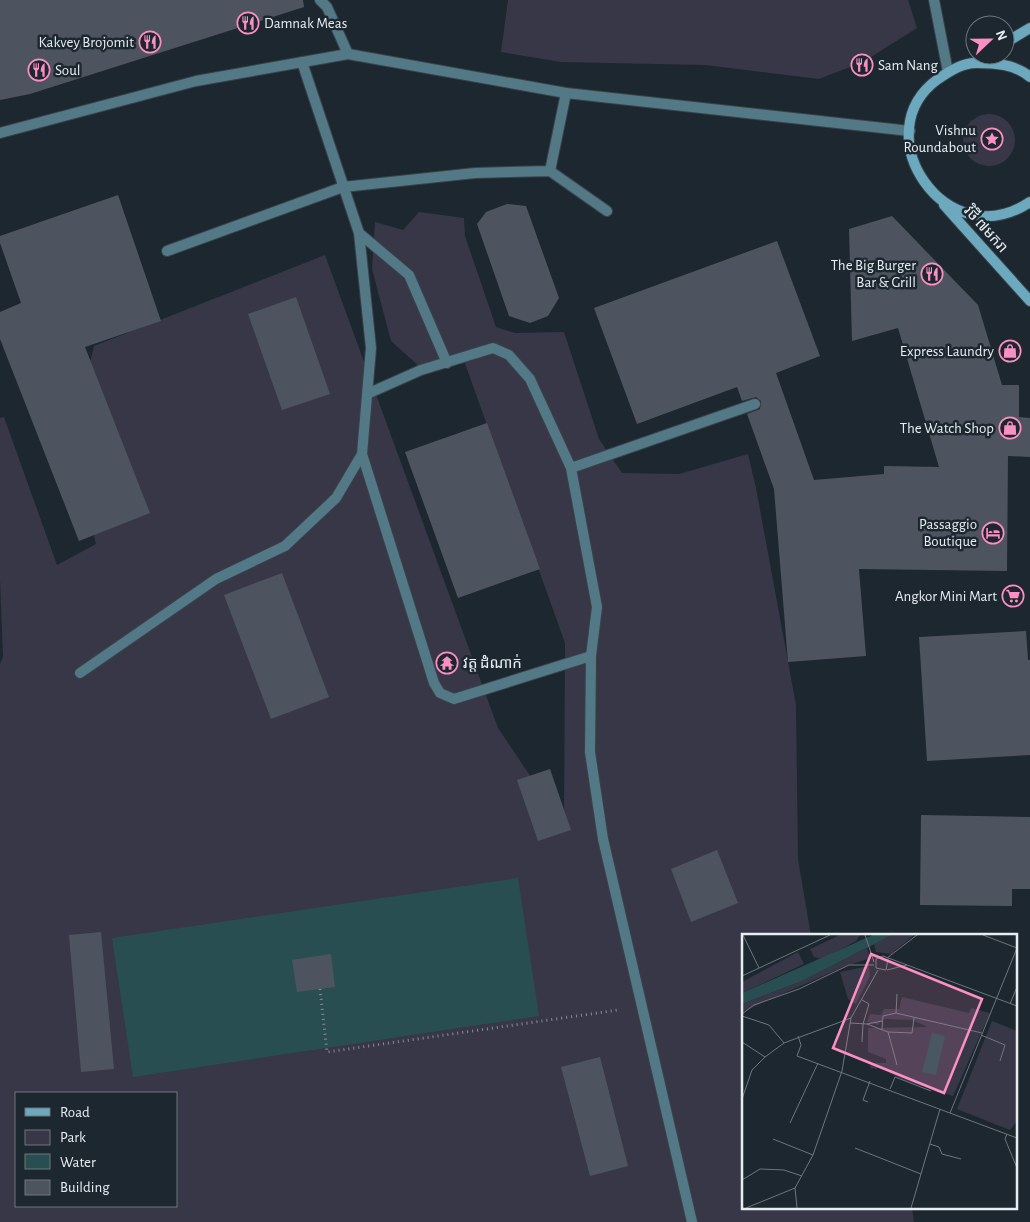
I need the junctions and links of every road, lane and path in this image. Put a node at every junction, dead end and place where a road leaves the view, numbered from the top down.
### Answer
1 (320, 0) edge
2 (934, 0) edge
3 (1030, 28) edge
4 (1015, 38) edge
5 (348, 54) junction
6 (302, 62) junction
7 (967, 65) edge
8 (1005, 65) edge
9 (948, 72) junction
10 (1030, 77) edge
11 (566, 93) junction
12 (910, 131) junction
13 (0, 133) edge
14 (550, 171) junction
15 (343, 187) junction
16 (940, 200) junction
17 (1030, 202) edge
18 (608, 211) dead end
19 (359, 233) junction
20 (167, 251) dead end
21 (1030, 301) edge
22 (447, 362) junction
23 (367, 394) junction
24 (755, 404) dead end
25 (362, 454) junction
26 (571, 468) junction
27 (591, 656) junction
28 (80, 673) dead end
29 (320, 989) dead end
30 (642, 1007) junction
31 (692, 1222) edge

1 - 5 street
2 - 9 street
3 - 4 main road
5 - 6 street
5 - 11 street
6 - 13 street
6 - 15 street
7 - 9 main road, វិថី ៧មករា
8 - 10 main road
9 - 12 main road, វិថី ៧មករា
11 - 12 street
11 - 14 street
12 - 16 main road, វិថី ៧មករា
14 - 15 street
14 - 18 street
15 - 19 street
15 - 20 street
16 - 17 main road
16 - 21 main road, វិថី ៧មករា
19 - 22 street
19 - 23 street
22 - 23 street
22 - 26 street
23 - 25 street
24 - 26 street
25 - 27 street
25 - 28 street
26 - 27 street
27 - 30 street
29 - 30 path
30 - 31 street

